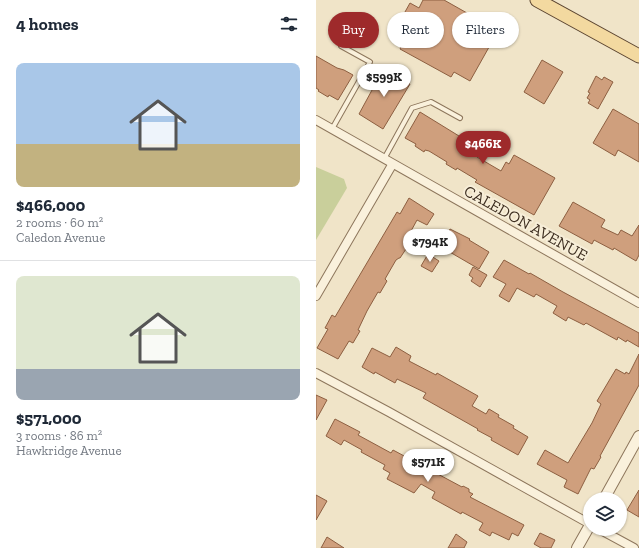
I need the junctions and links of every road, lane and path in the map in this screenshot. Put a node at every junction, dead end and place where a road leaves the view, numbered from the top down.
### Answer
1 (537, 0) edge
2 (345, 48) edge
3 (639, 56) edge
4 (460, 118) dead end
5 (316, 120) edge
6 (332, 129) junction
7 (384, 159) junction
8 (392, 164) junction
9 (316, 296) edge
10 (639, 303) edge
11 (316, 373) edge
12 (639, 436) edge
13 (608, 492) edge
14 (583, 520) edge
15 (584, 536) edge
16 (612, 536) edge
17 (577, 548) edge
18 (634, 548) edge

1 - 3 main road
2 - 6 lane
4 - 7 lane
5 - 6 street, CALEDON AVENUE
6 - 7 street, CALEDON AVENUE
7 - 8 street, CALEDON AVENUE
8 - 9 street
8 - 10 street, CALEDON AVENUE
11 - 14 street
12 - 13 street
15 - 17 street
16 - 18 street

